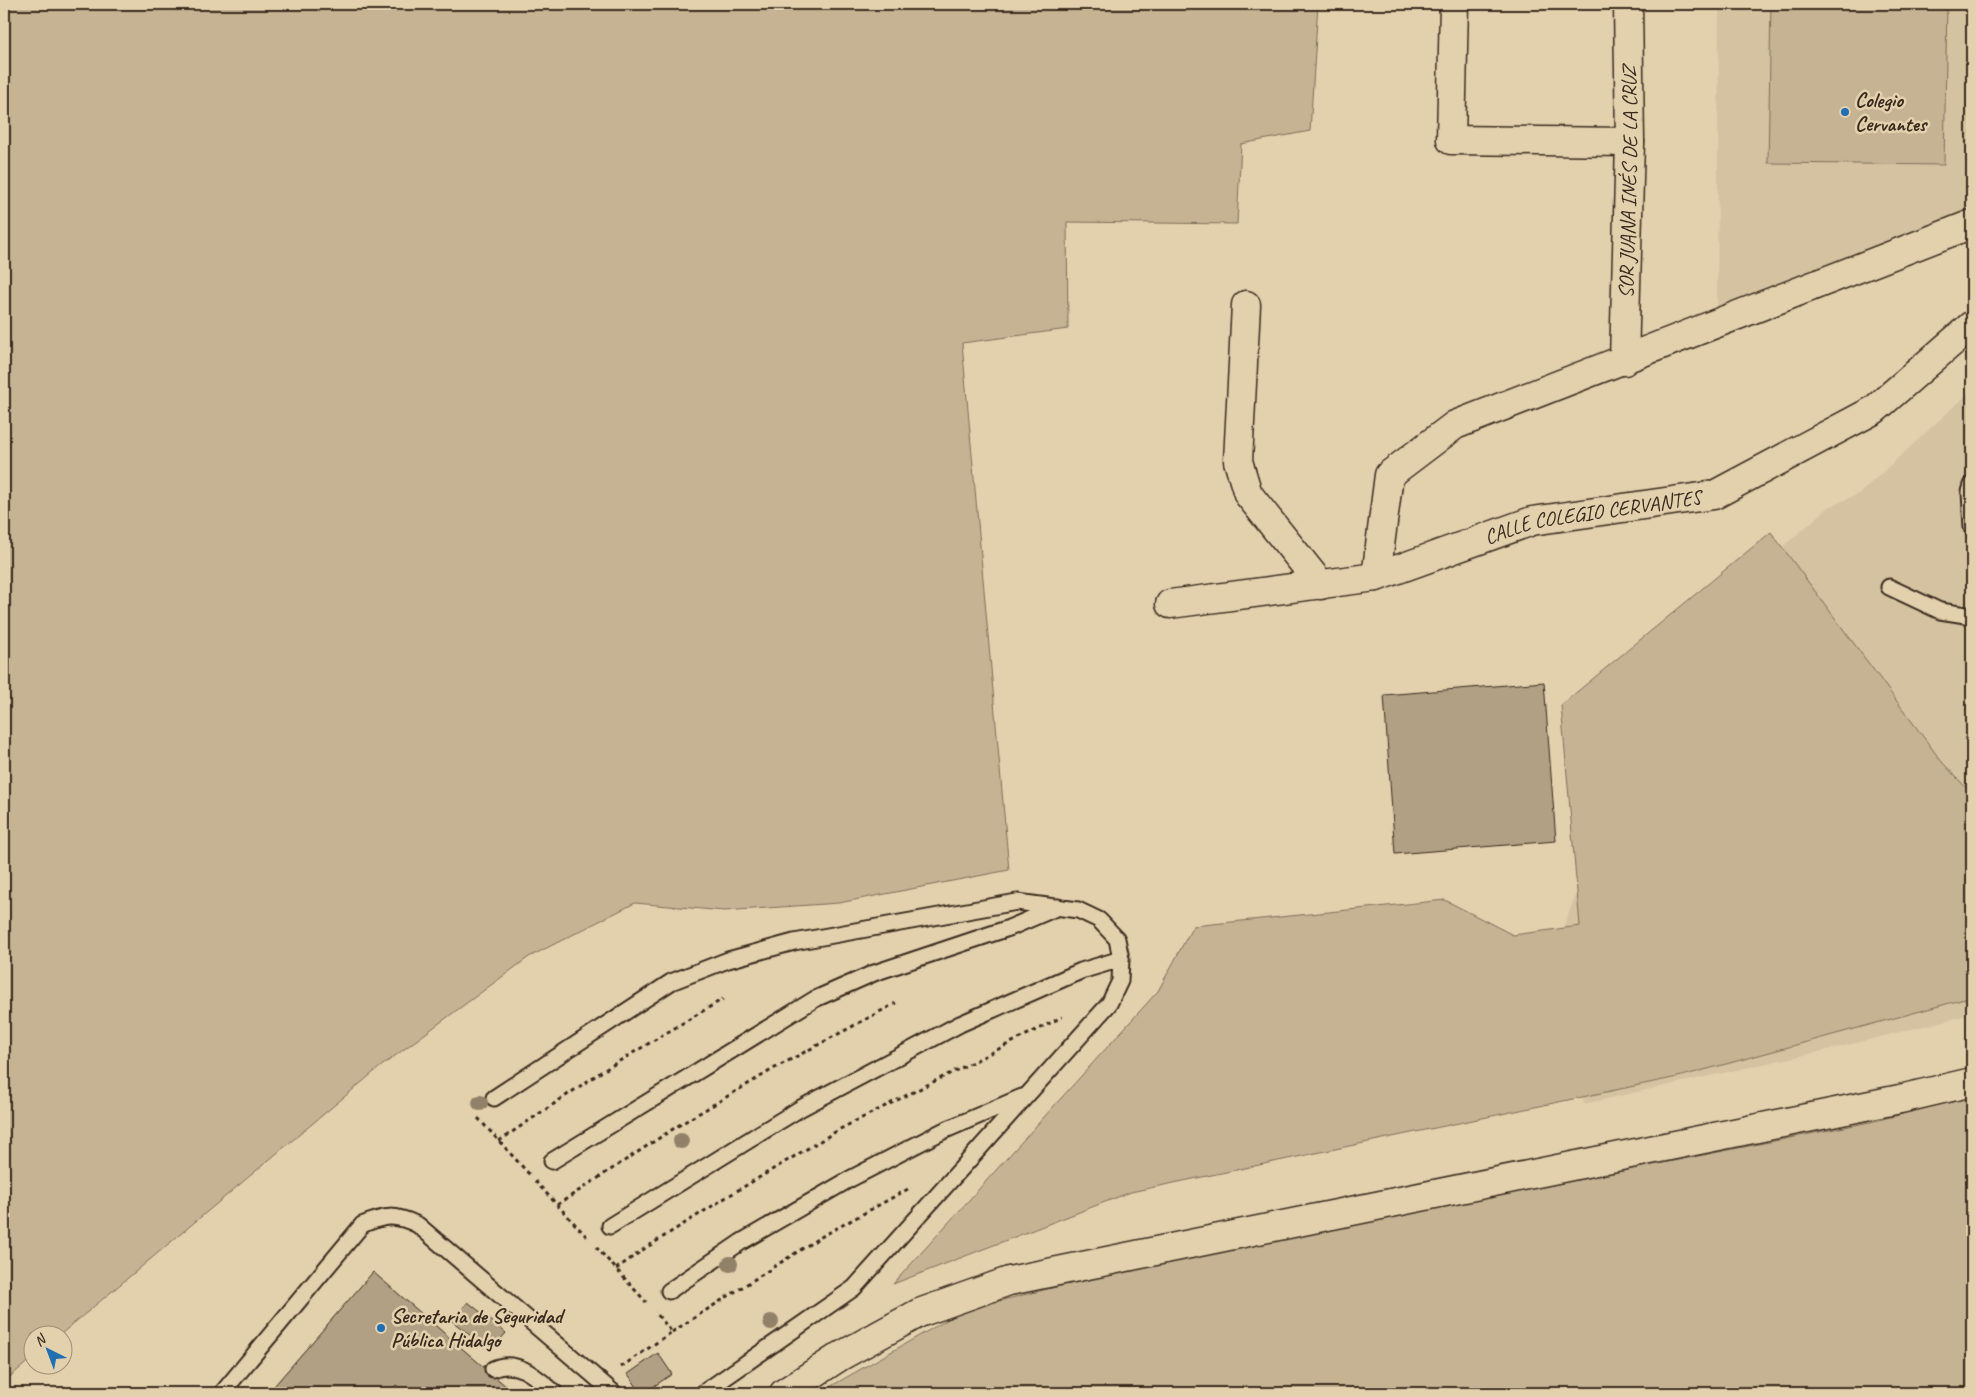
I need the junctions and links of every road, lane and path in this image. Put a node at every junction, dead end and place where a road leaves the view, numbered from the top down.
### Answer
1 (1454, 4) edge
2 (1628, 4) edge
3 (1630, 142) junction
4 (1972, 224) edge
5 (1246, 305) dead end
6 (1972, 325) edge
7 (1624, 361) junction
8 (1972, 485) edge
9 (1972, 528) edge
10 (1376, 577) junction
11 (1321, 584) junction
12 (1890, 587) dead end
13 (1170, 604) dead end
14 (1972, 616) edge
15 (1059, 907) junction
16 (1121, 959) junction
17 (723, 999) dead end
18 (896, 1003) dead end
19 (1068, 1014) dead end
20 (1972, 1082) edge
21 (1028, 1095) junction
22 (494, 1098) dead end
23 (477, 1116) dead end
24 (499, 1141) junction
25 (552, 1161) dead end
26 (909, 1188) dead end
27 (557, 1205) junction
28 (610, 1226) dead end
29 (616, 1269) junction
30 (670, 1291) dead end
31 (647, 1304) dead end
32 (654, 1311) dead end
33 (672, 1332) junction
34 (493, 1369) dead end
35 (614, 1372) dead end
36 (222, 1393) edge
37 (555, 1393) edge
38 (614, 1393) edge
39 (703, 1393) edge
40 (784, 1393) edge

1 - 3 street
2 - 3 street, SOR JUANA INÉS DE LA CRUZ
3 - 7 street, SOR JUANA INÉS DE LA CRUZ
4 - 7 street
5 - 11 street
6 - 10 street, CALLE COLEGIO CERVANTES
7 - 10 street
8 - 9 lane
10 - 11 street, CALLE COLEGIO CERVANTES
11 - 13 street, CALLE COLEGIO CERVANTES
12 - 14 lane
15 - 16 lane
15 - 22 lane
15 - 25 lane
16 - 21 lane
16 - 28 lane
17 - 24 path
18 - 27 path
19 - 29 path
20 - 40 street
21 - 30 lane
21 - 39 lane
23 - 24 path
24 - 27 path
26 - 33 path
27 - 29 path
29 - 31 path
32 - 33 path
33 - 35 path
34 - 37 lane
36 - 38 lane

